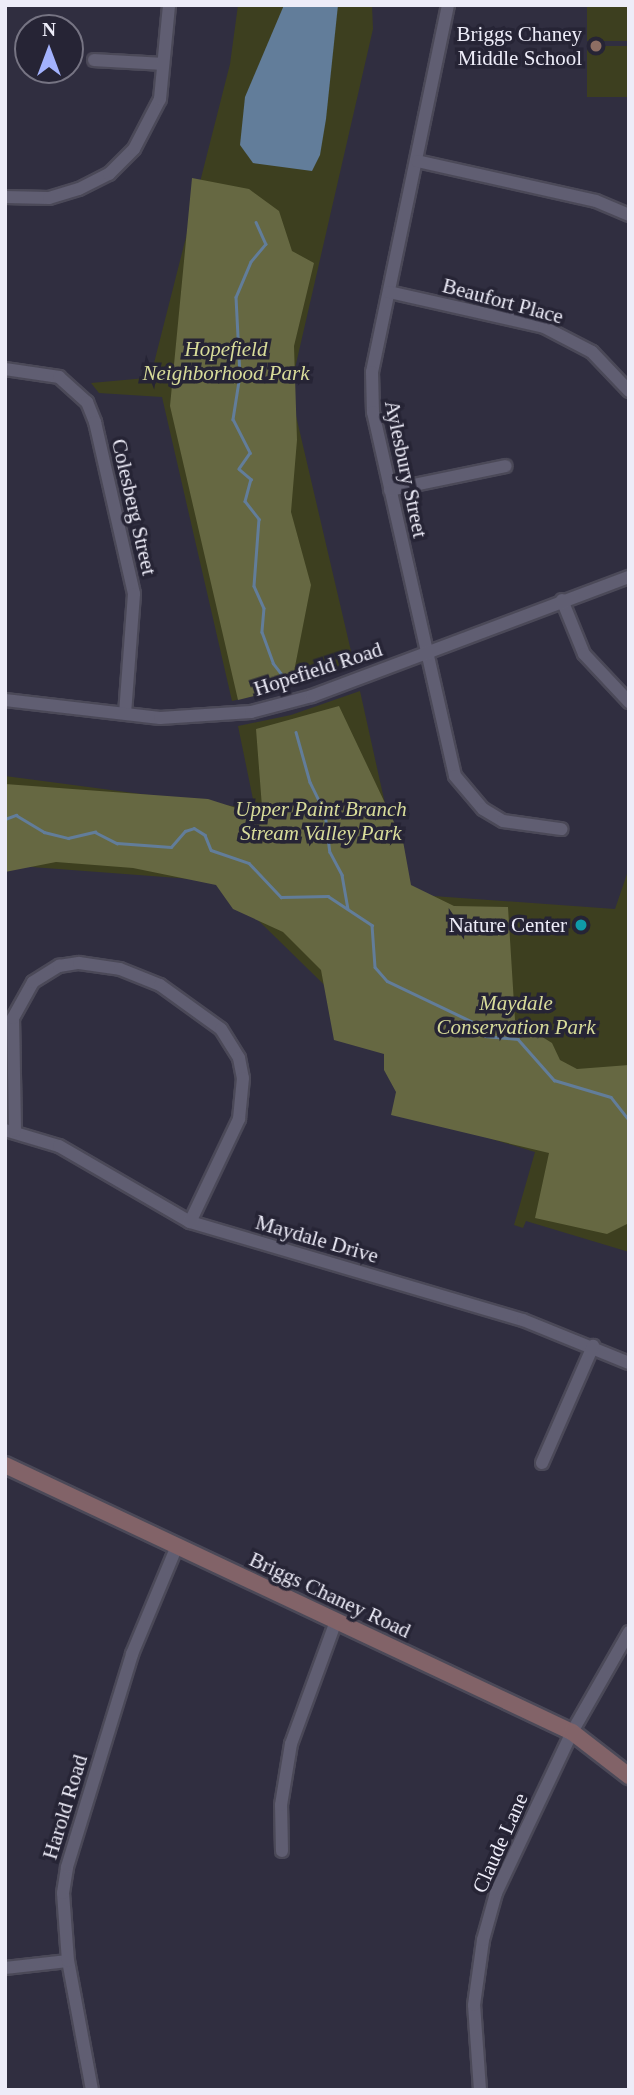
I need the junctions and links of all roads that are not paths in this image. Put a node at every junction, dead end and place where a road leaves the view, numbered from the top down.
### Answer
1 (169, 5) edge
2 (448, 5) edge
3 (94, 60) dead end
4 (163, 64) junction
5 (417, 161) junction
6 (5, 197) edge
7 (629, 215) edge
8 (389, 292) junction
9 (5, 369) edge
10 (629, 391) edge
11 (506, 466) dead end
12 (390, 490) junction
13 (629, 577) edge
14 (562, 600) junction
15 (426, 652) junction
16 (5, 700) edge
17 (629, 702) edge
18 (125, 715) junction
19 (561, 829) dead end
20 (10, 1131) edge
21 (190, 1222) junction
22 (593, 1346) junction
23 (629, 1363) edge
24 (542, 1463) dead end
25 (5, 1465) edge
26 (177, 1546) junction
27 (336, 1621) junction
28 (629, 1632) edge
29 (572, 1732) junction
30 (629, 1776) edge
31 (282, 1851) dead end
32 (68, 1961) junction
33 (5, 1968) edge
34 (92, 2090) edge
35 (481, 2090) edge

1 - 4 street
2 - 5 street, Aylesbury Street
3 - 4 street
4 - 6 street
5 - 7 street
5 - 8 street, Aylesbury Street
8 - 10 street, Beaufort Place
8 - 12 street, Aylesbury Street
9 - 18 street, Colesberg Street
11 - 12 street
12 - 15 street, Aylesbury Street
13 - 14 street, Hopefield Road
14 - 15 street, Hopefield Road
14 - 17 street
15 - 18 street, Hopefield Road
15 - 19 street, Aylesbury Street
16 - 18 street, Hopefield Road
20 - 21 street, Maydale Drive
20 - 21 street
21 - 22 street, Maydale Drive
22 - 23 street, Maydale Drive
22 - 24 street
25 - 26 main road, Briggs Chaney Road
26 - 27 main road, Briggs Chaney Road
26 - 32 street, Harold Road
27 - 29 main road, Briggs Chaney Road
27 - 31 street
28 - 29 street, Claude Lane
29 - 30 main road, Briggs Chaney Road
29 - 35 street, Claude Lane
32 - 33 street
32 - 34 street, Harold Road

